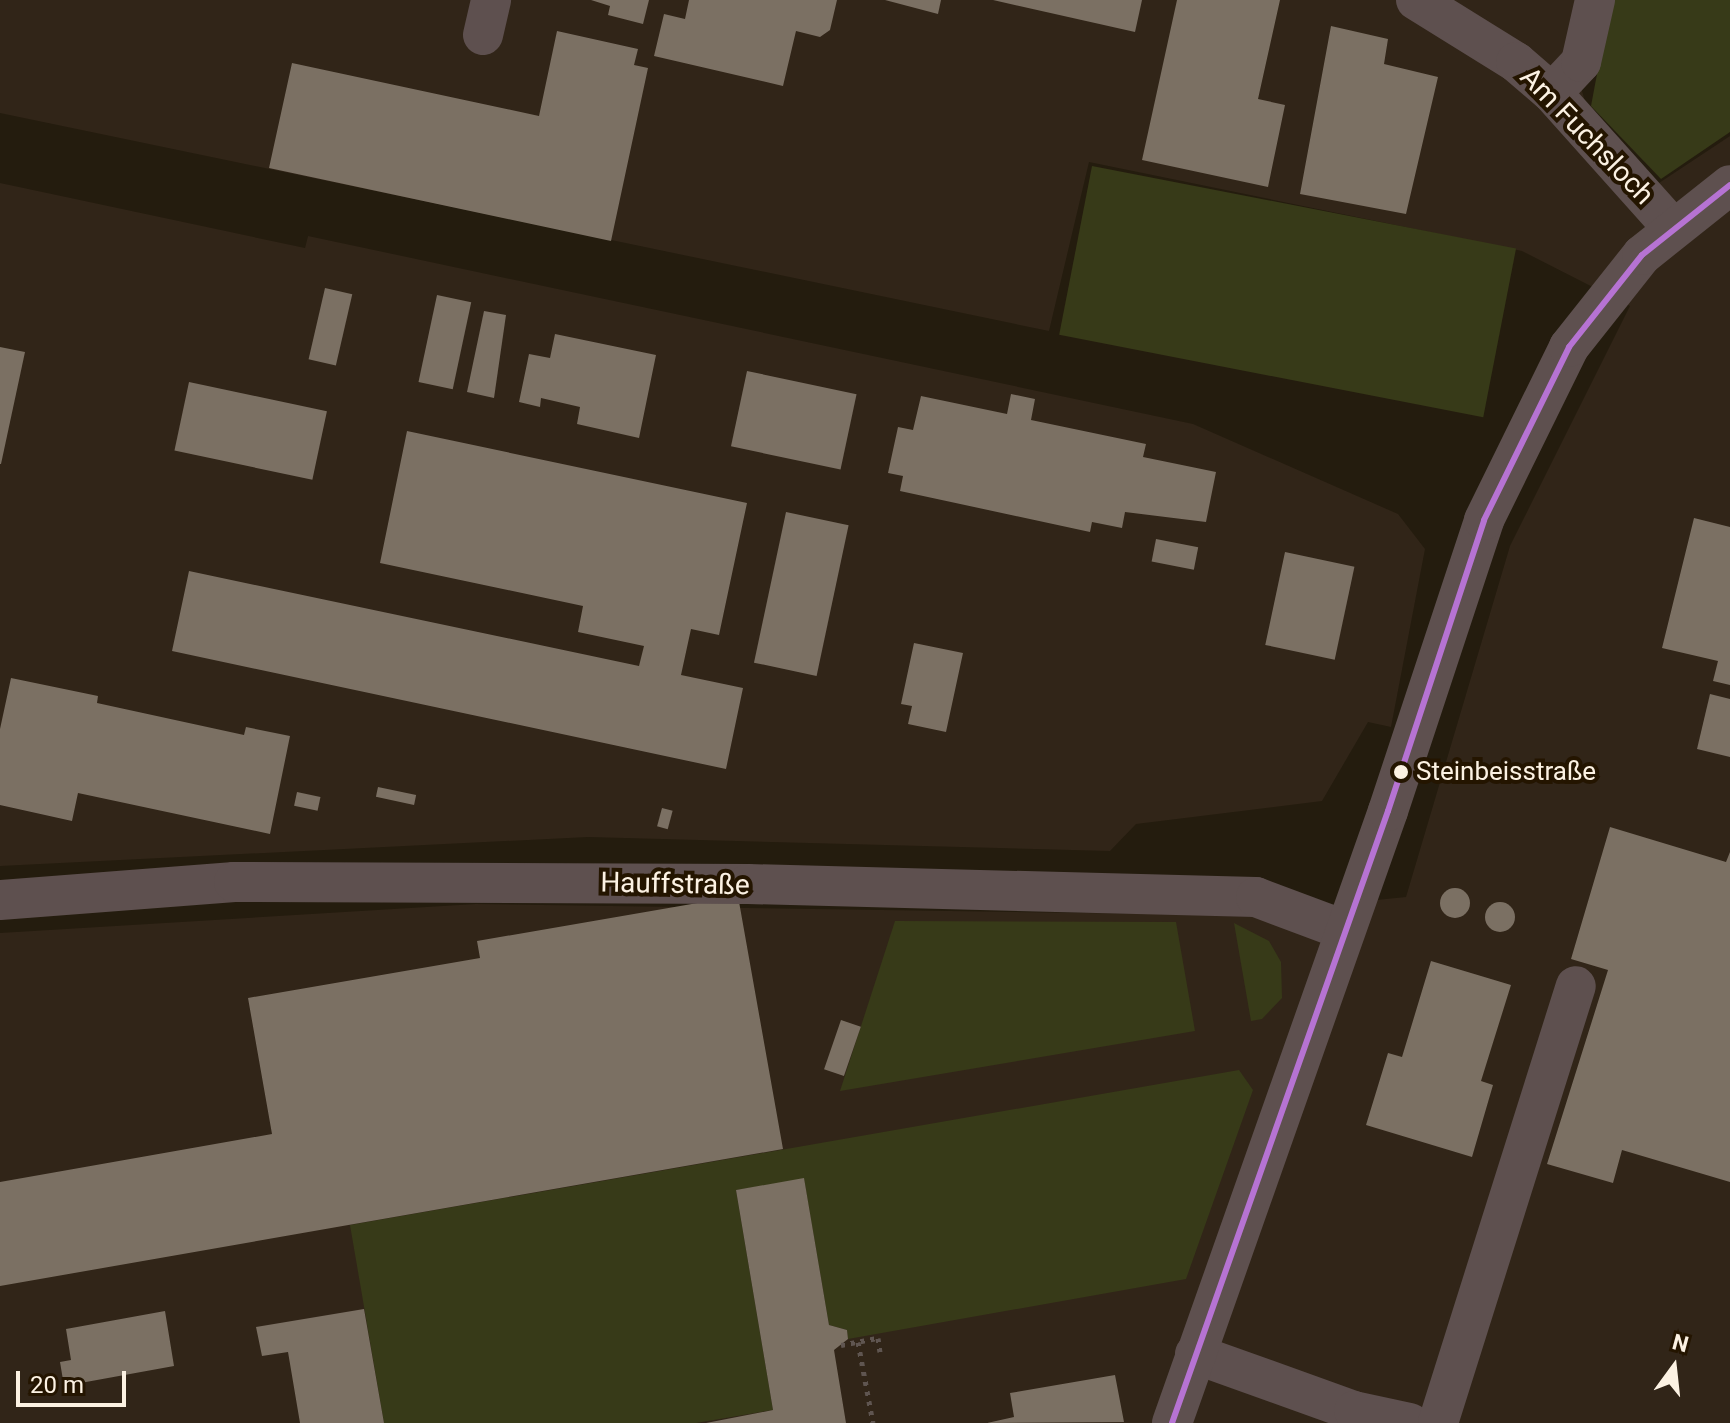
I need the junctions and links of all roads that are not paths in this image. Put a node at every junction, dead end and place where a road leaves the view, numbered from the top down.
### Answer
1 (1416, 0) edge
2 (1595, 0) edge
3 (1552, 93) junction
4 (1730, 185) edge
5 (1672, 227) junction
6 (0, 900) edge
7 (1344, 930) junction
8 (1576, 986) dead end
9 (1195, 1354) junction
10 (1172, 1423) edge
11 (1410, 1423) edge
12 (1438, 1423) edge

1 - 3 street, Am Fuchsloch
2 - 3 street
3 - 5 street, Am Fuchsloch
4 - 5 street
5 - 7 street
6 - 7 street, Hauffstraße
7 - 9 street
8 - 12 street
9 - 10 street
9 - 11 street

